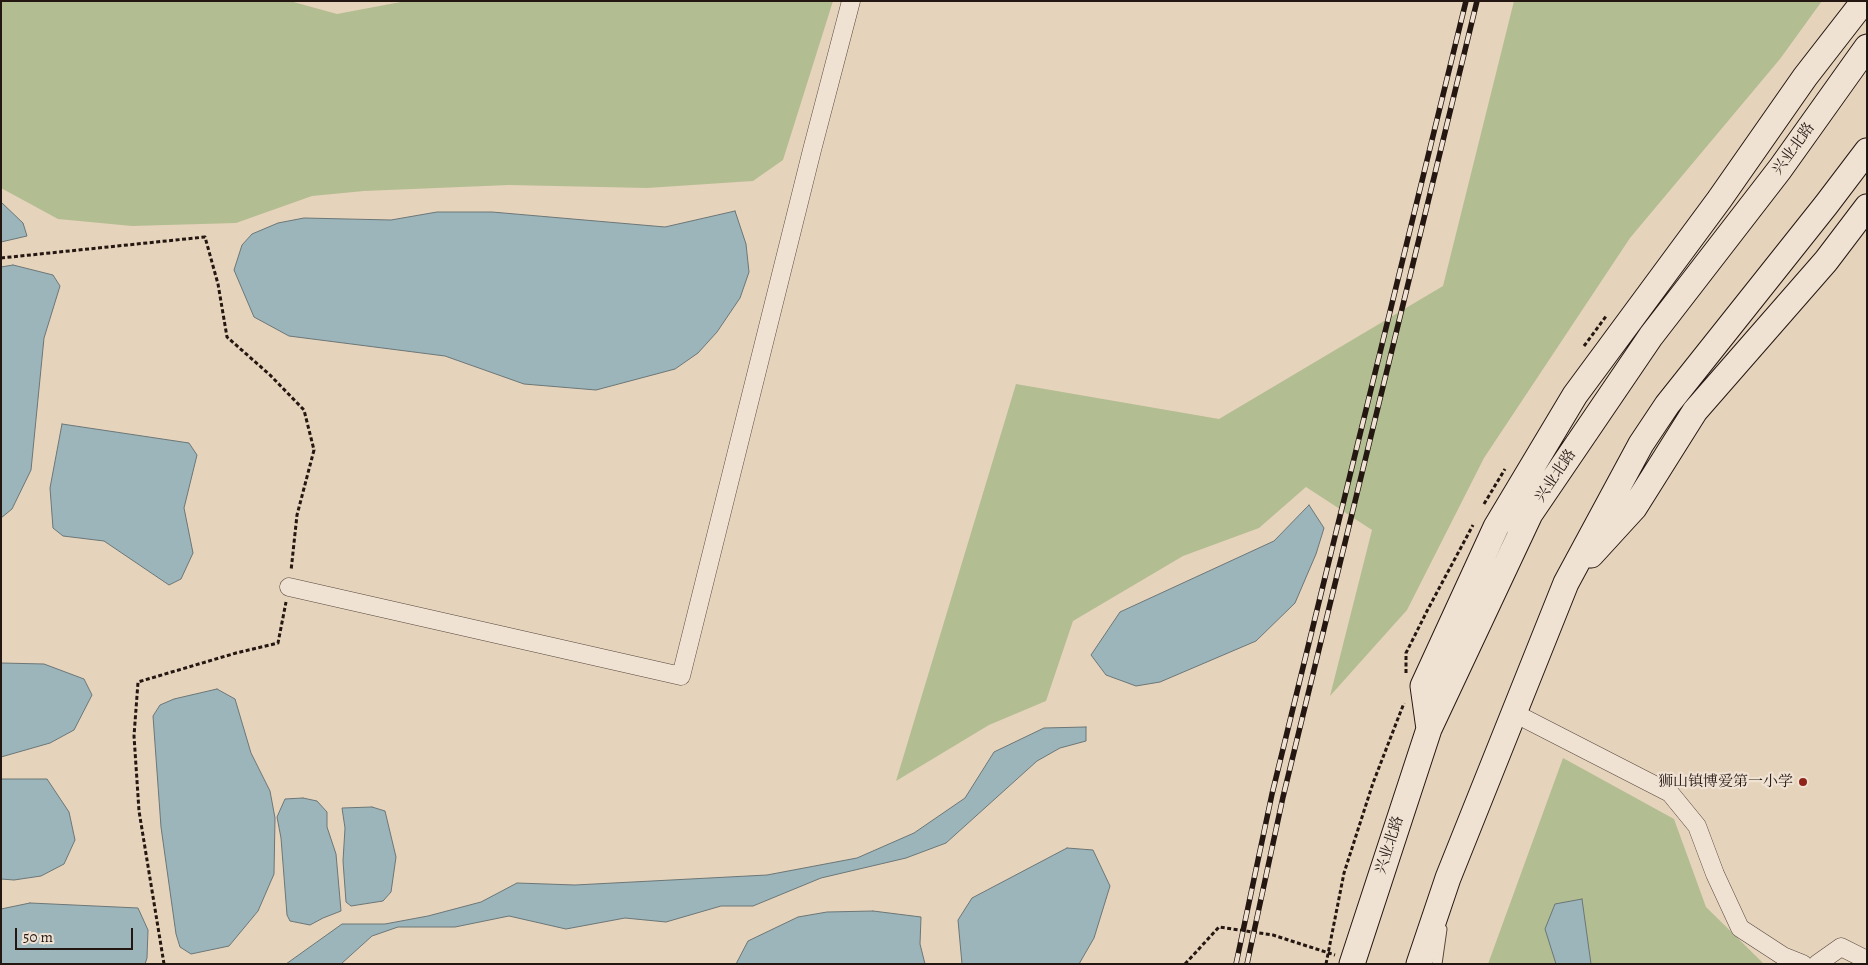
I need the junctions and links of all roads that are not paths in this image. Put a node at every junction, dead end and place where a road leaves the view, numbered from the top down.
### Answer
1 (851, 1) edge
2 (1864, 1) edge
3 (1867, 47) edge
4 (1867, 151) edge
5 (1867, 207) edge
6 (1566, 583) junction
7 (289, 587) road end
8 (1514, 713) junction
9 (1429, 729) junction
10 (1448, 878) junction
11 (1867, 960) edge
12 (1352, 962) edge
13 (1419, 964) edge
14 (1437, 964) edge
15 (1803, 964) edge
16 (1817, 964) edge

1 - 7 street
2 - 9 main road
3 - 9 main road, 兴业北路
4 - 6 main road
5 - 6 main road
6 - 8 main road
8 - 10 main road
8 - 15 street
9 - 12 main road, 兴业北路
10 - 13 main road
10 - 14 lane
11 - 16 street

